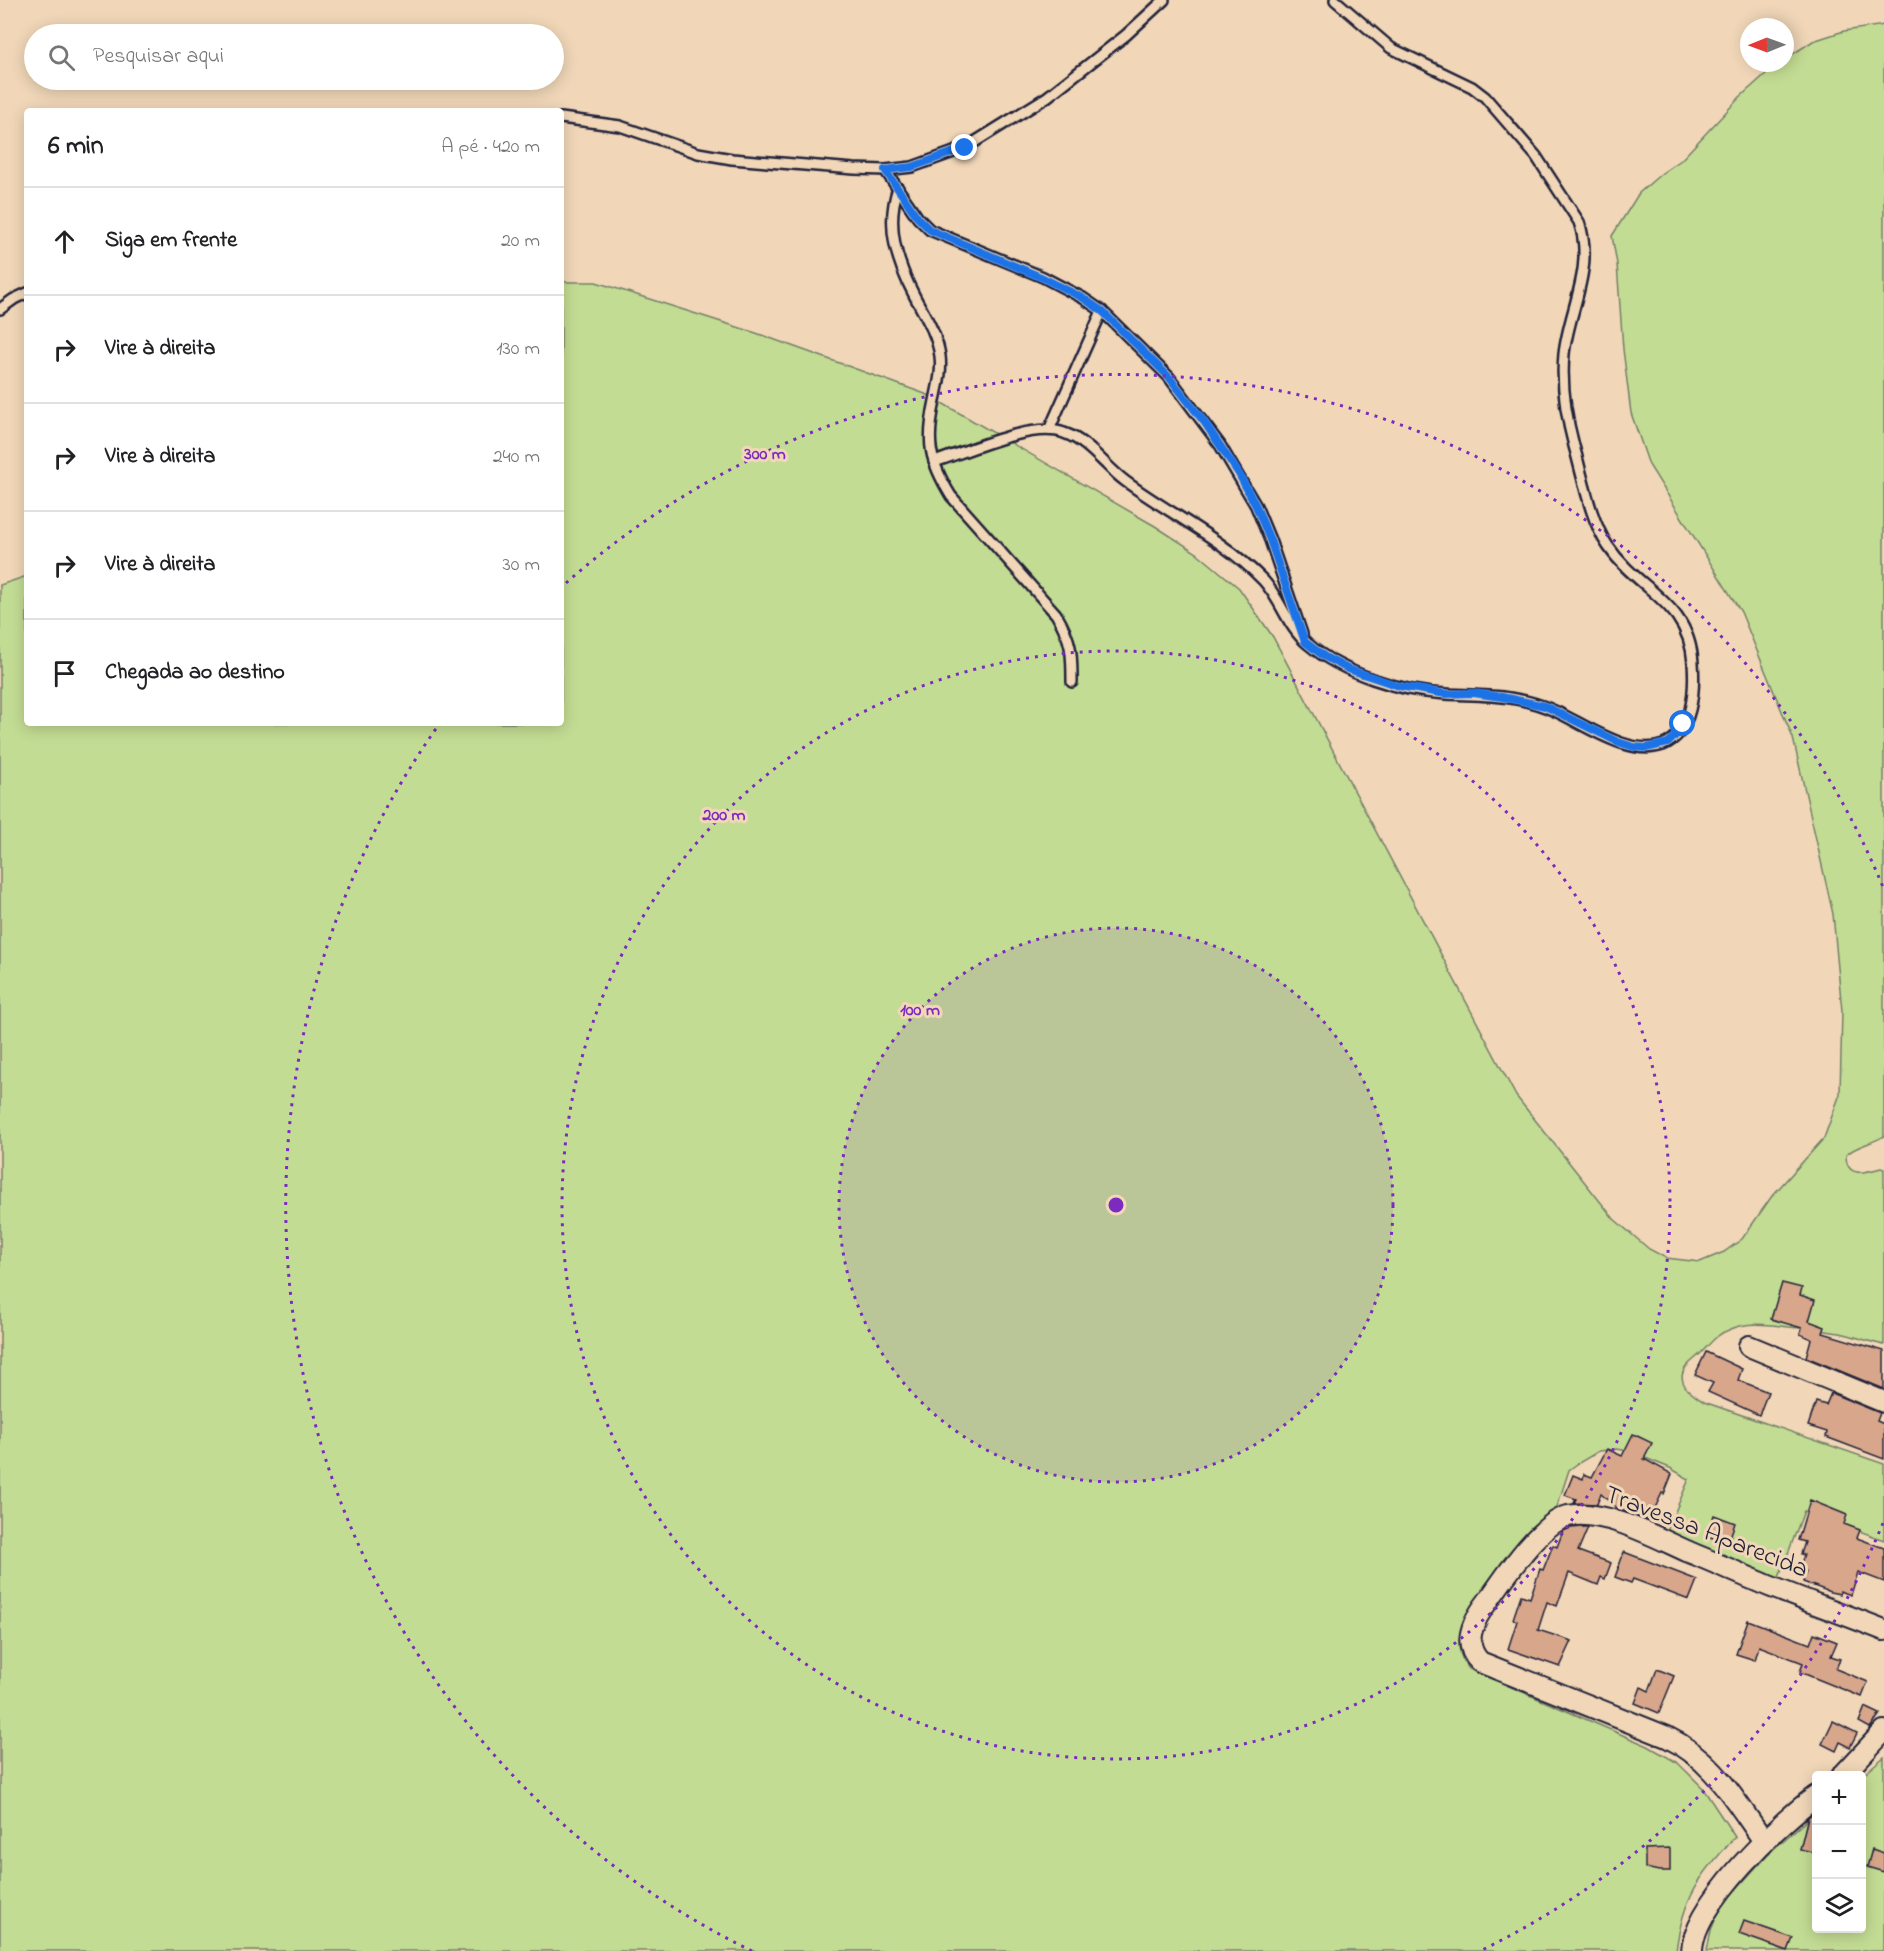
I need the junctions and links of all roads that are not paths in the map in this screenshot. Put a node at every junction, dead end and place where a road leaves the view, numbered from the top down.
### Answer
1 (1164, 0) edge
2 (1335, 0) edge
3 (564, 118) edge
4 (885, 170) junction
5 (898, 188) junction
6 (24, 294) edge
7 (0, 309) edge
8 (1102, 311) junction
9 (1049, 430) junction
10 (934, 462) junction
11 (1305, 642) junction
12 (1072, 682) dead end
13 (1749, 1346) dead end
14 (1884, 1402) edge
15 (1884, 1630) edge
16 (1884, 1731) edge
17 (1847, 1771) edge
18 (1812, 1799) edge
19 (1764, 1841) junction
20 (1692, 1951) edge

1 - 4 lane
2 - 11 lane
3 - 4 lane
4 - 5 lane
5 - 8 lane
5 - 10 lane
6 - 7 lane
8 - 9 lane
8 - 11 lane
9 - 10 lane
9 - 11 lane
10 - 12 lane
13 - 14 street
15 - 19 street, Travessa Aparecida
16 - 17 street
18 - 19 street
19 - 20 street

